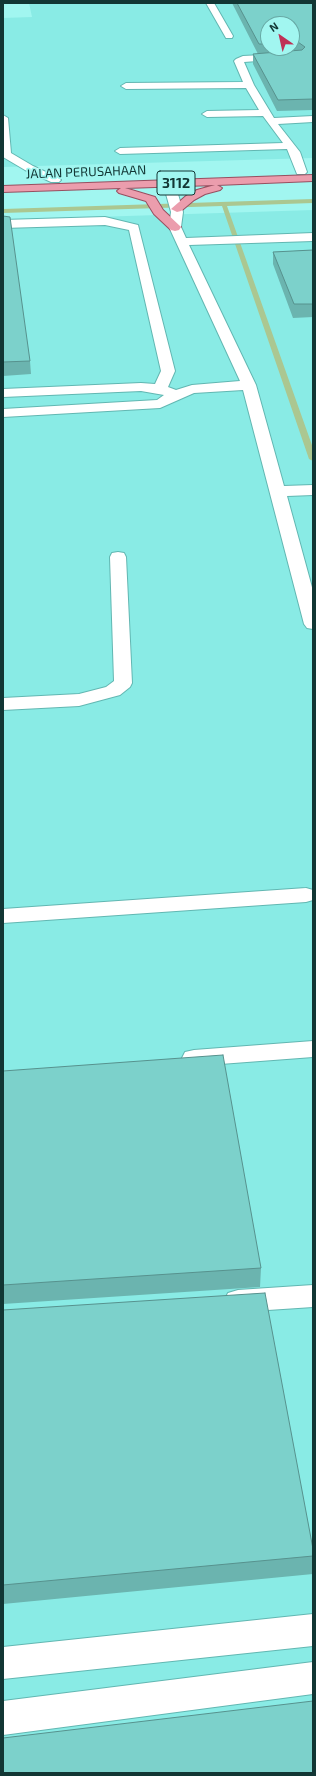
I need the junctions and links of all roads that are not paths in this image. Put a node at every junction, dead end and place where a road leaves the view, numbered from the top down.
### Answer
1 (210, 3) edge
2 (229, 36) dead end
3 (290, 57) edge
4 (249, 85) junction
5 (126, 86) dead end
6 (207, 114) dead end
7 (269, 117) junction
8 (3, 118) edge
9 (313, 119) edge
10 (291, 146) junction
11 (120, 151) dead end
12 (5, 155) edge
13 (301, 172) junction
14 (313, 172) edge
15 (313, 178) edge
16 (55, 180) junction
17 (168, 180) junction
18 (259, 180) junction
19 (3, 181) edge
20 (92, 185) junction
21 (3, 188) edge
22 (176, 206) junction
23 (3, 224) edge
24 (175, 227) junction
25 (313, 237) edge
26 (181, 242) junction
27 (168, 371) junction
28 (152, 372) dead end
29 (249, 385) junction
30 (160, 389) junction
31 (3, 393) edge
32 (175, 395) junction
33 (3, 413) edge
34 (307, 490) edge
35 (278, 491) junction
36 (118, 557) dead end
37 (313, 623) edge
38 (3, 704) edge
39 (306, 895) dead end
40 (3, 916) edge
41 (313, 1049) edge
42 (170, 1060) edge
43 (313, 1296) edge
44 (210, 1303) edge
45 (313, 1630) edge
46 (3, 1663) edge
47 (313, 1678) edge
48 (3, 1718) edge

1 - 2 street
3 - 4 street
4 - 5 street
4 - 7 street
6 - 7 street
7 - 9 street
7 - 10 street
8 - 12 street
10 - 11 street
10 - 13 street
12 - 16 street
13 - 14 main road, JALAN PERUSAHAAN / 3112
13 - 17 main road, JALAN PERUSAHAAN / 3112
15 - 18 main road, JALAN PERUSAHAAN / 3112
16 - 17 main road, JALAN PERUSAHAAN / 3112
16 - 19 main road, JALAN PERUSAHAAN / 3112
17 - 18 main road, JALAN PERUSAHAAN / 3112
17 - 20 main road, JALAN PERUSAHAAN / 3112
17 - 22 street
18 - 22 main road
20 - 21 main road, JALAN PERUSAHAAN / 3112
20 - 24 main road
22 - 24 street
23 - 27 street
24 - 26 street
25 - 26 street
26 - 29 street
27 - 28 street
27 - 30 street
29 - 32 street
29 - 35 street
30 - 31 street
30 - 32 street
32 - 33 street
34 - 35 street
35 - 37 street
36 - 38 street
39 - 40 street
41 - 42 street
43 - 44 street
45 - 46 street
47 - 48 street

